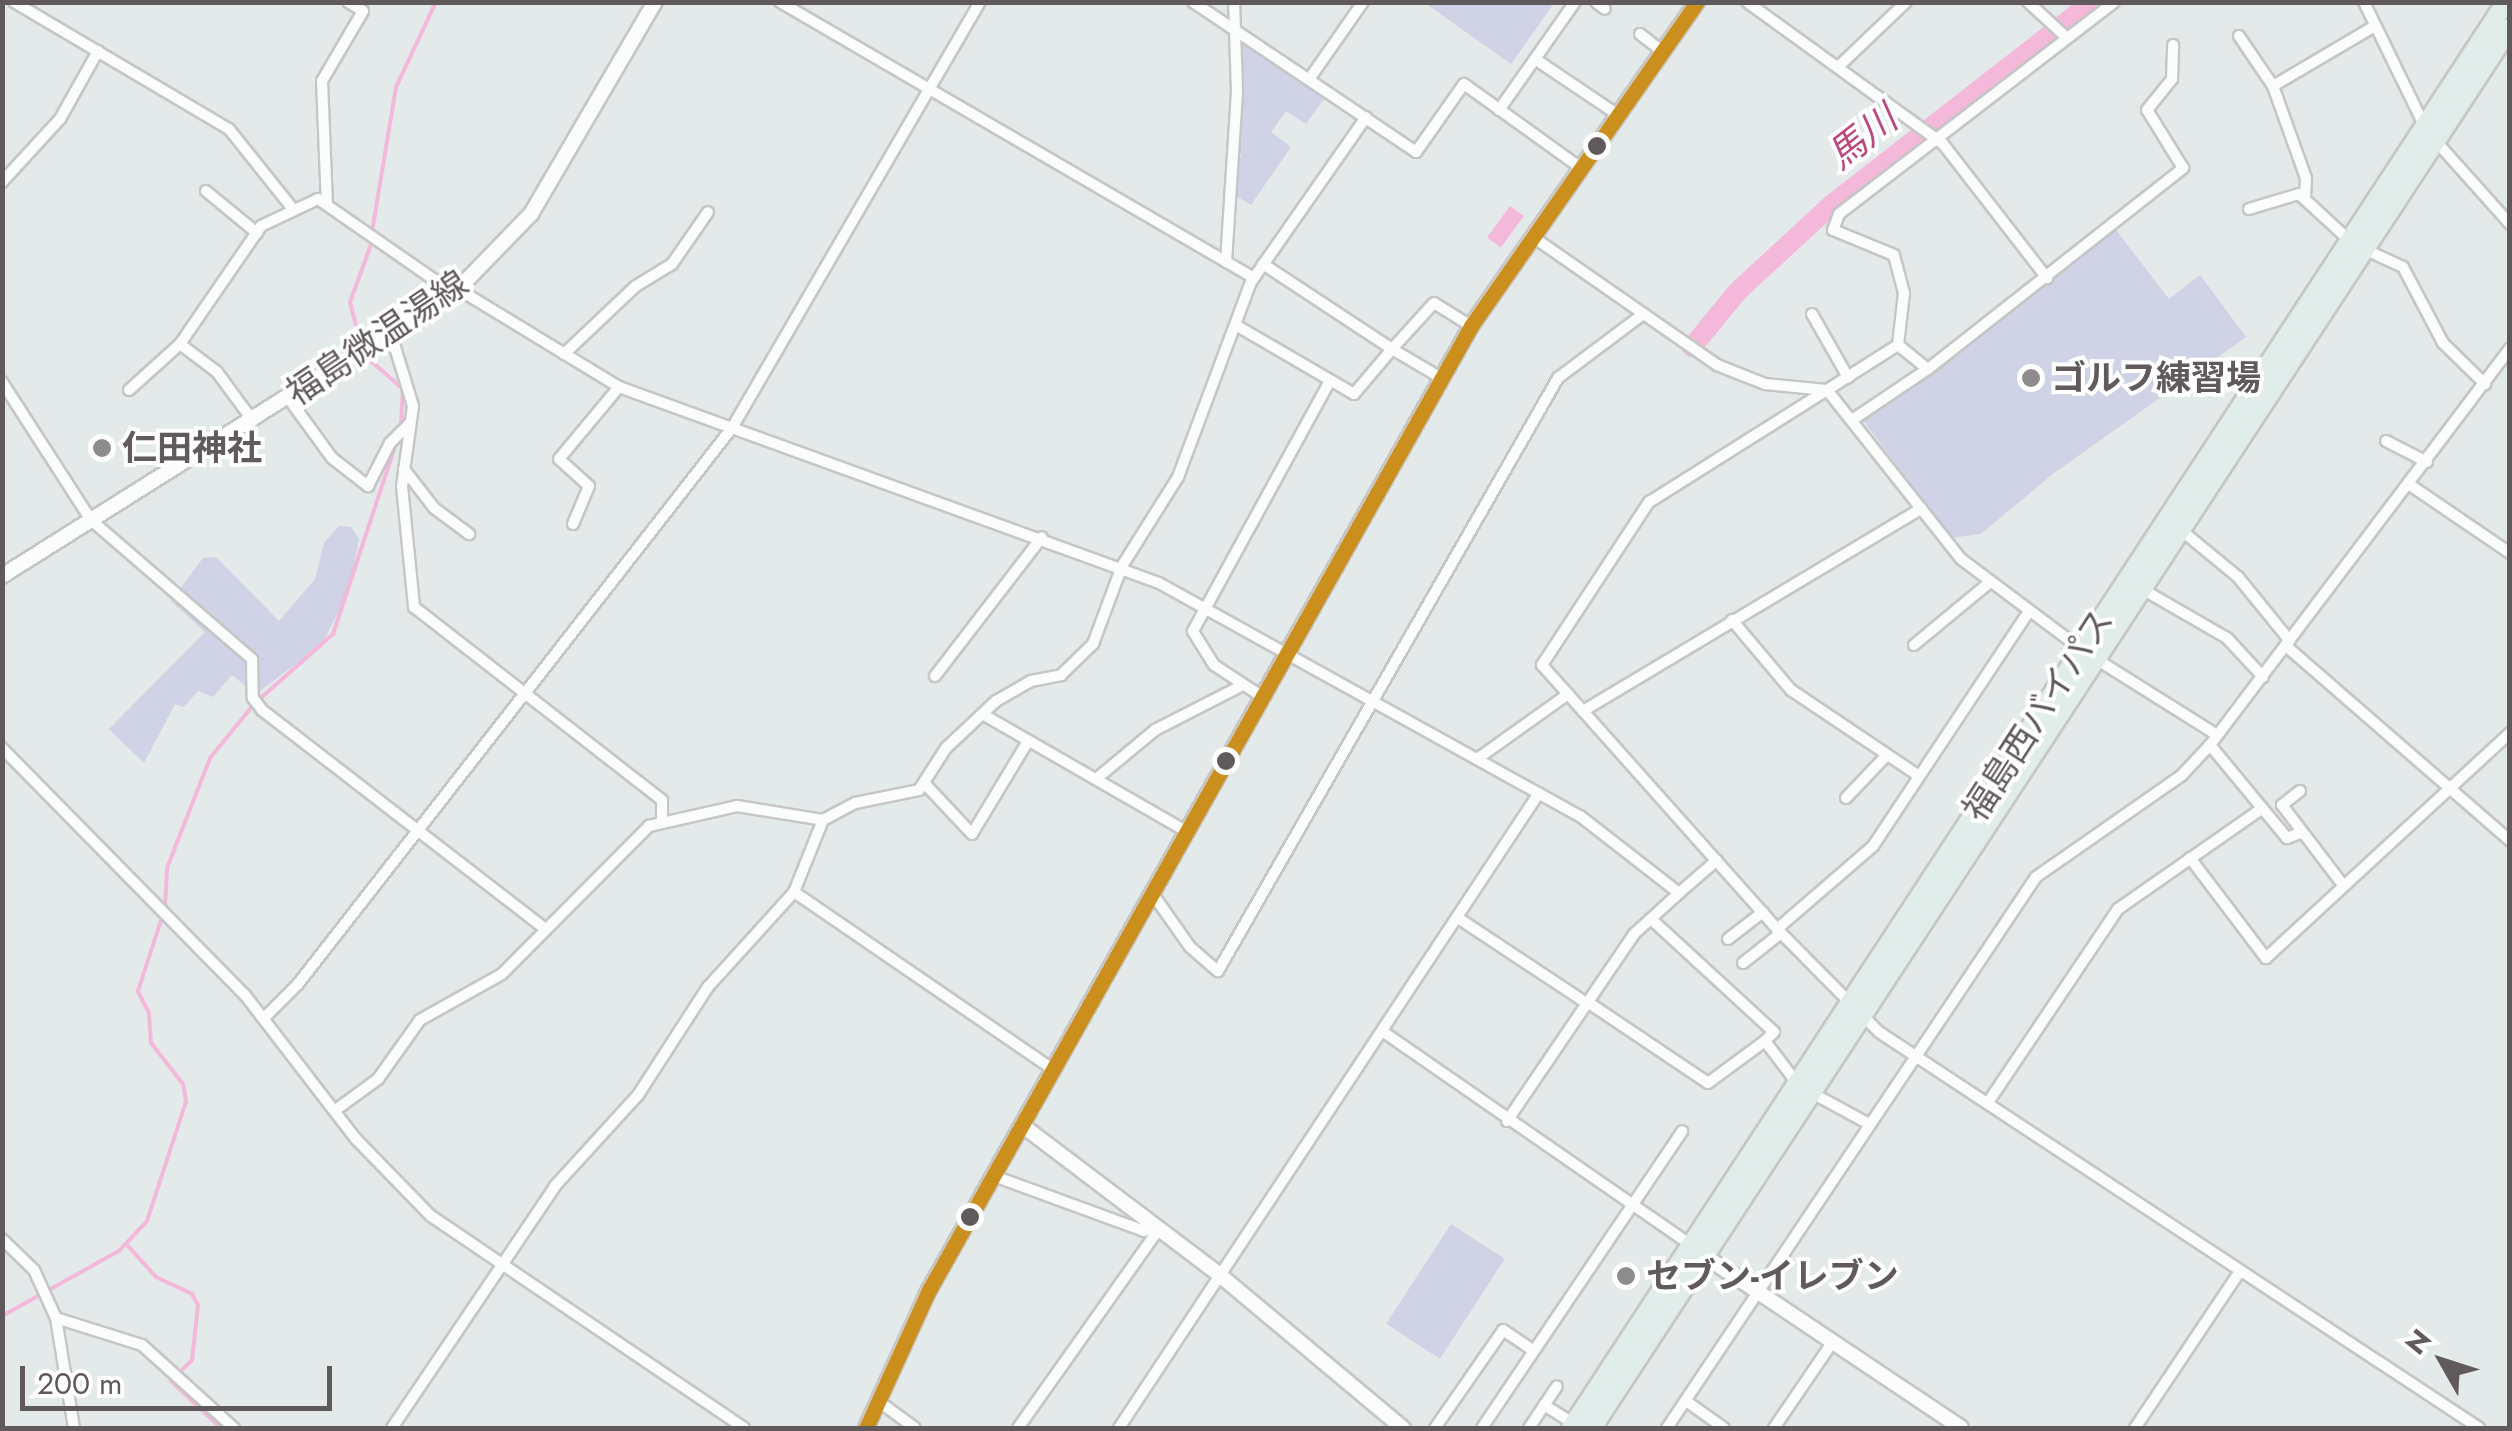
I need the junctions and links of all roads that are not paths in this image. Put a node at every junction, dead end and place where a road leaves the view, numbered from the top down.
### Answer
1 (14, 2) edge
2 (348, 2) edge
3 (655, 2) edge
4 (780, 2) edge
5 (980, 2) edge
6 (1193, 2) edge
7 (1234, 2) edge
8 (1363, 2) edge
9 (1575, 2) edge
10 (1697, 2) edge
11 (1747, 2) edge
12 (1906, 2) edge
13 (2028, 2) edge
14 (2114, 2) edge
15 (2364, 2) edge
16 (2506, 2) edge
17 (2375, 26) junction
18 (1238, 28) junction
19 (2510, 28) edge
20 (2061, 30) junction
21 (1640, 34) dead end
22 (2239, 36) dead end
23 (2173, 45) dead end
24 (98, 51) junction
25 (1663, 52) junction
26 (1535, 59) junction
27 (1838, 66) junction
28 (1310, 78) junction
29 (2272, 86) junction
30 (928, 89) junction
31 (1500, 110) junction
32 (1618, 115) junction
33 (1366, 117) junction
34 (2428, 131) junction
35 (1929, 134) junction
36 (1581, 168) junction
37 (2, 182) edge
38 (206, 191) dead end
39 (2305, 196) junction
40 (327, 205) junction
41 (292, 208) junction
42 (2249, 209) dead end
43 (708, 212) dead end
44 (2510, 224) edge
45 (257, 233) junction
46 (1532, 237) junction
47 (2356, 244) junction
48 (1226, 262) junction
49 (1264, 264) junction
50 (1254, 278) junction
51 (2047, 278) junction
52 (456, 291) junction
53 (1812, 314) dead end
54 (1642, 316) junction
55 (1471, 326) junction
56 (1239, 327) junction
57 (391, 334) junction
58 (180, 344) junction
59 (1898, 345) junction
60 (1392, 349) junction
61 (2510, 349) edge
62 (564, 354) junction
63 (1928, 369) junction
64 (1848, 377) junction
65 (1441, 378) junction
66 (2, 382) edge
67 (1330, 382) junction
68 (2484, 384) junction
69 (619, 387) junction
70 (129, 390) dead end
71 (1827, 390) junction
72 (289, 399) junction
73 (1852, 420) junction
74 (252, 421) junction
75 (411, 422) junction
76 (732, 428) junction
77 (2386, 442) dead end
78 (2427, 462) junction
79 (404, 468) junction
80 (2410, 485) junction
81 (1921, 509) junction
82 (91, 520) junction
83 (572, 524) dead end
84 (2180, 530) junction
85 (469, 534) dead end
86 (1042, 537) junction
87 (2510, 553) edge
88 (1122, 566) junction
89 (2, 576) edge
90 (1989, 584) junction
91 (2142, 589) junction
92 (1203, 608) junction
93 (2029, 611) junction
94 (1732, 620) junction
95 (2288, 644) junction
96 (1914, 645) dead end
97 (1285, 654) junction
98 (2089, 654) junction
99 (935, 676) dead end
100 (2263, 677) junction
101 (1243, 685) junction
102 (524, 692) junction
103 (1568, 694) junction
104 (1261, 696) junction
105 (1372, 702) junction
106 (1584, 711) junction
107 (984, 715) junction
108 (2510, 733) edge
109 (2213, 740) junction
110 (1028, 741) junction
111 (2, 748) edge
112 (1887, 755) junction
113 (1476, 759) junction
114 (1919, 776) junction
115 (1096, 779) junction
116 (926, 785) junction
117 (2447, 788) junction
118 (2300, 791) dead end
119 (1539, 794) junction
120 (1846, 798) dead end
121 (2260, 810) junction
122 (662, 819) junction
123 (823, 820) junction
124 (417, 830) junction
125 (1186, 831) junction
126 (2300, 832) junction
127 (2510, 840) edge
128 (2190, 858) junction
129 (1717, 860) junction
130 (2343, 885) junction
131 (794, 892) junction
132 (1152, 893) junction
133 (1679, 893) junction
134 (1763, 912) junction
135 (1458, 918) junction
136 (1651, 919) junction
137 (544, 928) junction
138 (1779, 931) junction
139 (1728, 939) dead end
140 (1743, 963) dead end
141 (1589, 1003) junction
142 (1857, 1009) junction
143 (265, 1017) junction
144 (1382, 1031) junction
145 (1766, 1041) junction
146 (1914, 1056) junction
147 (1054, 1070) junction
148 (1805, 1088) junction
149 (1989, 1101) junction
150 (337, 1109) junction
151 (1508, 1121) junction
152 (1869, 1124) junction
153 (1023, 1126) junction
154 (1682, 1131) dead end
155 (994, 1176) junction
156 (1631, 1204) junction
157 (1157, 1228) junction
158 (2, 1240) edge
159 (1699, 1251) junction
160 (502, 1266) junction
161 (2240, 1271) junction
162 (1221, 1276) junction
163 (1758, 1292) junction
164 (56, 1318) junction
165 (1832, 1342) junction
166 (1533, 1350) junction
167 (1556, 1386) dead end
168 (876, 1400) junction
169 (1686, 1401) junction
170 (1544, 1405) junction
171 (231, 1427) edge
172 (1579, 1427) edge
173 (74, 1428) edge
174 (392, 1428) edge
175 (744, 1428) edge
176 (866, 1428) edge
177 (914, 1428) edge
178 (1018, 1428) edge
179 (1119, 1428) edge
180 (1403, 1428) edge
181 (1435, 1428) edge
182 (1482, 1428) edge
183 (1529, 1428) edge
184 (1667, 1428) edge
185 (1724, 1428) edge
186 (1774, 1428) edge
187 (1960, 1428) edge
188 (2135, 1428) edge
189 (2479, 1428) edge

1 - 24 street
2 - 40 street
3 - 52 street, 福島微温湯線
4 - 30 street
5 - 30 street
6 - 18 street
7 - 18 street
8 - 28 street
9 - 26 street
10 - 25 street
11 - 27 street
12 - 27 street
13 - 20 street
14 - 20 street
15 - 17 street
16 - 34 highway, 福島西バイパス
17 - 29 street
17 - 34 street
18 - 28 street
18 - 48 street
19 - 34 highway, 福島西バイパス
20 - 35 street
21 - 25 street
22 - 29 street
23 - 51 street
24 - 37 street
24 - 41 street
25 - 32 street
26 - 31 street
26 - 32 street
27 - 35 street
28 - 33 street
29 - 39 street
30 - 48 street
30 - 76 street
31 - 33 street
31 - 36 street
32 - 36 street
33 - 49 street
34 - 44 street
34 - 47 highway, 福島西バイパス
35 - 51 street
35 - 59 street
36 - 46 street
38 - 45 street
39 - 42 street
39 - 47 street
40 - 41 street
40 - 52 street
41 - 45 street
43 - 62 street
45 - 58 street
46 - 54 street
46 - 55 street
47 - 68 street
47 - 84 highway, 福島西バイパス
47 - 98 highway, 福島西バイパス
48 - 50 street
49 - 50 street
49 - 60 street
50 - 56 street
51 - 63 street
52 - 57 street, 福島微温湯線
52 - 62 street
53 - 64 street
54 - 71 street
54 - 105 street
55 - 60 street
55 - 65 street
56 - 67 street
56 - 88 street
57 - 72 street, 福島微温湯線
57 - 75 street
58 - 70 street
58 - 74 street
59 - 63 street
59 - 64 street
60 - 65 street
60 - 67 street
61 - 68 street
62 - 69 street
63 - 73 street
64 - 71 street
65 - 97 street
66 - 82 street
67 - 92 street
68 - 78 street
69 - 76 street
69 - 83 street
71 - 73 street
71 - 103 street
72 - 74 street, 福島微温湯線
72 - 75 street
73 - 81 street
74 - 82 street, 福島微温湯線
75 - 79 street
76 - 86 street
76 - 102 street
77 - 78 street
78 - 80 street
79 - 85 street
79 - 102 street
80 - 87 street
80 - 95 street
81 - 90 street
81 - 94 street
82 - 89 street, 福島微温湯線
82 - 124 street
84 - 91 highway, 福島西バイパス
84 - 95 street
86 - 88 street
86 - 99 street
88 - 92 street
88 - 107 street
90 - 93 street
90 - 96 street
91 - 98 highway, 福島西バイパス
91 - 100 street
92 - 97 street
92 - 101 street
93 - 98 street
93 - 114 street
94 - 106 street
94 - 112 street
95 - 100 street
95 - 117 street
97 - 104 street
97 - 105 street
98 - 109 street
98 - 142 highway, 福島西バイパス
100 - 109 street
101 - 104 street
101 - 115 street
102 - 122 street
102 - 124 street
103 - 106 street
103 - 113 street
104 - 125 street
105 - 113 street
105 - 132 street
106 - 129 street
107 - 110 street
107 - 116 street
108 - 117 street
109 - 121 street
109 - 146 street
110 - 115 street
110 - 116 street
111 - 143 street
112 - 114 street
112 - 120 street
113 - 119 street
114 - 138 street
115 - 125 street
116 - 123 street
117 - 127 street
117 - 130 street
118 - 126 street
119 - 133 street
119 - 135 street
121 - 126 street
121 - 128 street
122 - 123 street
122 - 137 street
123 - 131 street
124 - 137 street
124 - 143 street
125 - 132 street
126 - 130 street
128 - 130 street
128 - 149 street
129 - 133 street
129 - 134 street
131 - 147 street
131 - 160 street
132 - 147 street
133 - 136 street
134 - 138 street
134 - 139 street
135 - 141 street
135 - 144 street
136 - 141 street
136 - 145 street
137 - 150 street
138 - 140 street
138 - 142 street
141 - 145 street
141 - 151 street
142 - 146 street
142 - 148 highway, 福島西バイパス
143 - 150 street
144 - 151 street
144 - 162 street
145 - 148 street
146 - 149 street
146 - 152 street
147 - 153 street
148 - 152 street
148 - 159 highway, 福島西バイパス
149 - 161 street
150 - 160 street
151 - 156 street
152 - 163 street
153 - 155 street
153 - 157 street
154 - 156 street
155 - 157 street
155 - 168 street
156 - 159 street
156 - 166 street
157 - 162 street
157 - 178 street
158 - 164 street
159 - 163 street
159 - 172 highway, 福島西バイパス
160 - 174 street
160 - 175 street
161 - 188 street
161 - 189 street
162 - 179 street
162 - 180 street
163 - 165 street
163 - 169 street
164 - 171 street
164 - 173 street
165 - 186 street
165 - 187 street
166 - 181 street
166 - 182 street
167 - 170 street
168 - 176 street
168 - 177 street
169 - 184 street
169 - 185 street
170 - 172 street
170 - 183 street

